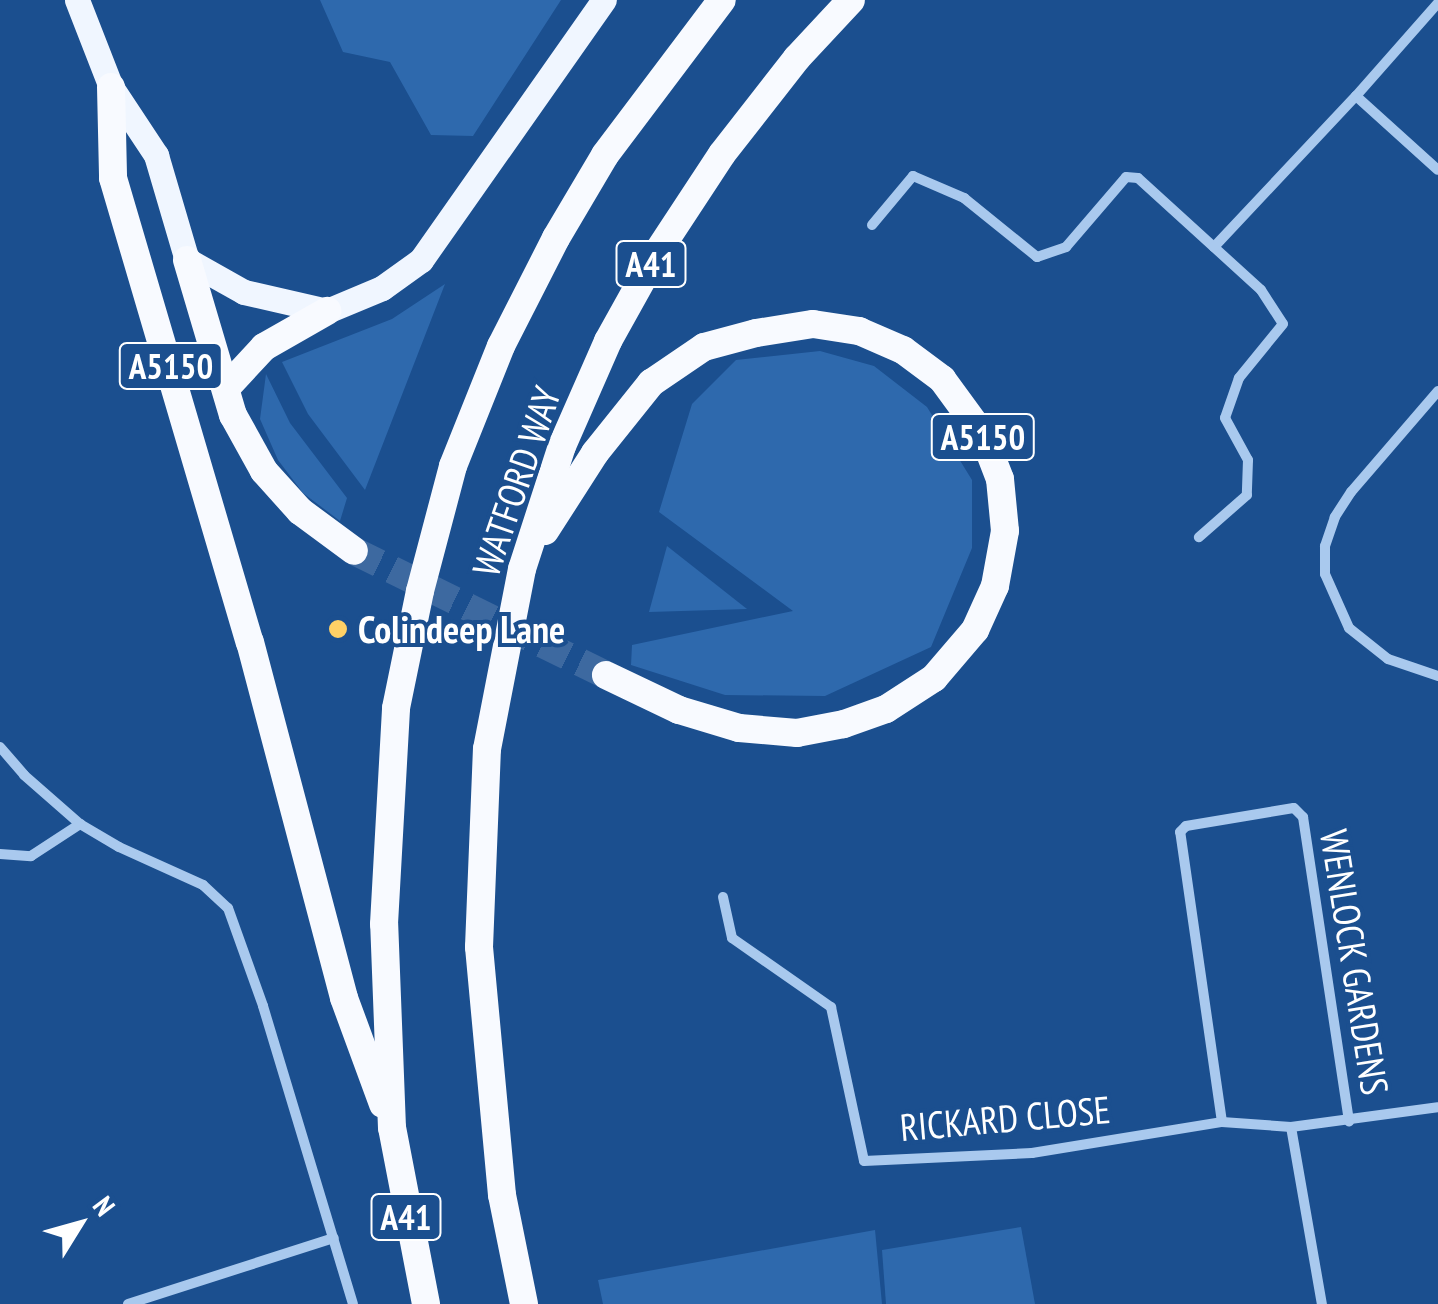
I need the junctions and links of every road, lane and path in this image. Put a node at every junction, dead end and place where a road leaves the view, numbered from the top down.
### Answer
1 (77, 0) edge
2 (604, 0) edge
3 (722, 0) edge
4 (851, 0) edge
5 (1438, 3) edge
6 (111, 87) junction
7 (1356, 96) junction
8 (1438, 170) edge
9 (872, 224) dead end
10 (1214, 247) junction
11 (187, 260) junction
12 (327, 311) junction
13 (226, 388) junction
14 (1438, 391) edge
15 (1199, 537) dead end
16 (354, 551) tunnel mouth
17 (522, 569) junction
18 (606, 675) tunnel mouth
19 (1438, 676) edge
20 (0, 747) edge
21 (80, 824) junction
22 (0, 854) edge
23 (724, 898) dead end
24 (1438, 1108) edge
25 (1222, 1122) junction
26 (1350, 1122) junction
27 (1291, 1127) junction
28 (392, 1128) junction
29 (334, 1238) junction
30 (128, 1304) edge
31 (353, 1304) edge
32 (426, 1304) edge
33 (524, 1304) edge
34 (1322, 1304) edge

1 - 6 main road, A5150
2 - 12 main road, A5150
3 - 28 highway, WATFORD WAY / A41
4 - 17 highway, WATFORD WAY / A41
5 - 7 street
6 - 11 main road, A5150
6 - 28 highway, A5150
7 - 8 street
7 - 10 street
9 - 10 street
10 - 15 street
11 - 12 main road, A5150
11 - 13 highway, A5150
12 - 13 highway, A5150
13 - 16 highway, A5150
14 - 19 street
17 - 18 highway, A5150
17 - 33 highway, WATFORD WAY / A41
20 - 21 street
21 - 22 street
21 - 29 street
23 - 25 street, RICKARD CLOSE
24 - 26 street, RICKARD CLOSE
25 - 26 street, WENLOCK GARDENS
25 - 27 street, RICKARD CLOSE
26 - 27 street, RICKARD CLOSE
27 - 34 street
28 - 32 highway, WATFORD WAY / A41
29 - 30 street
29 - 31 street

